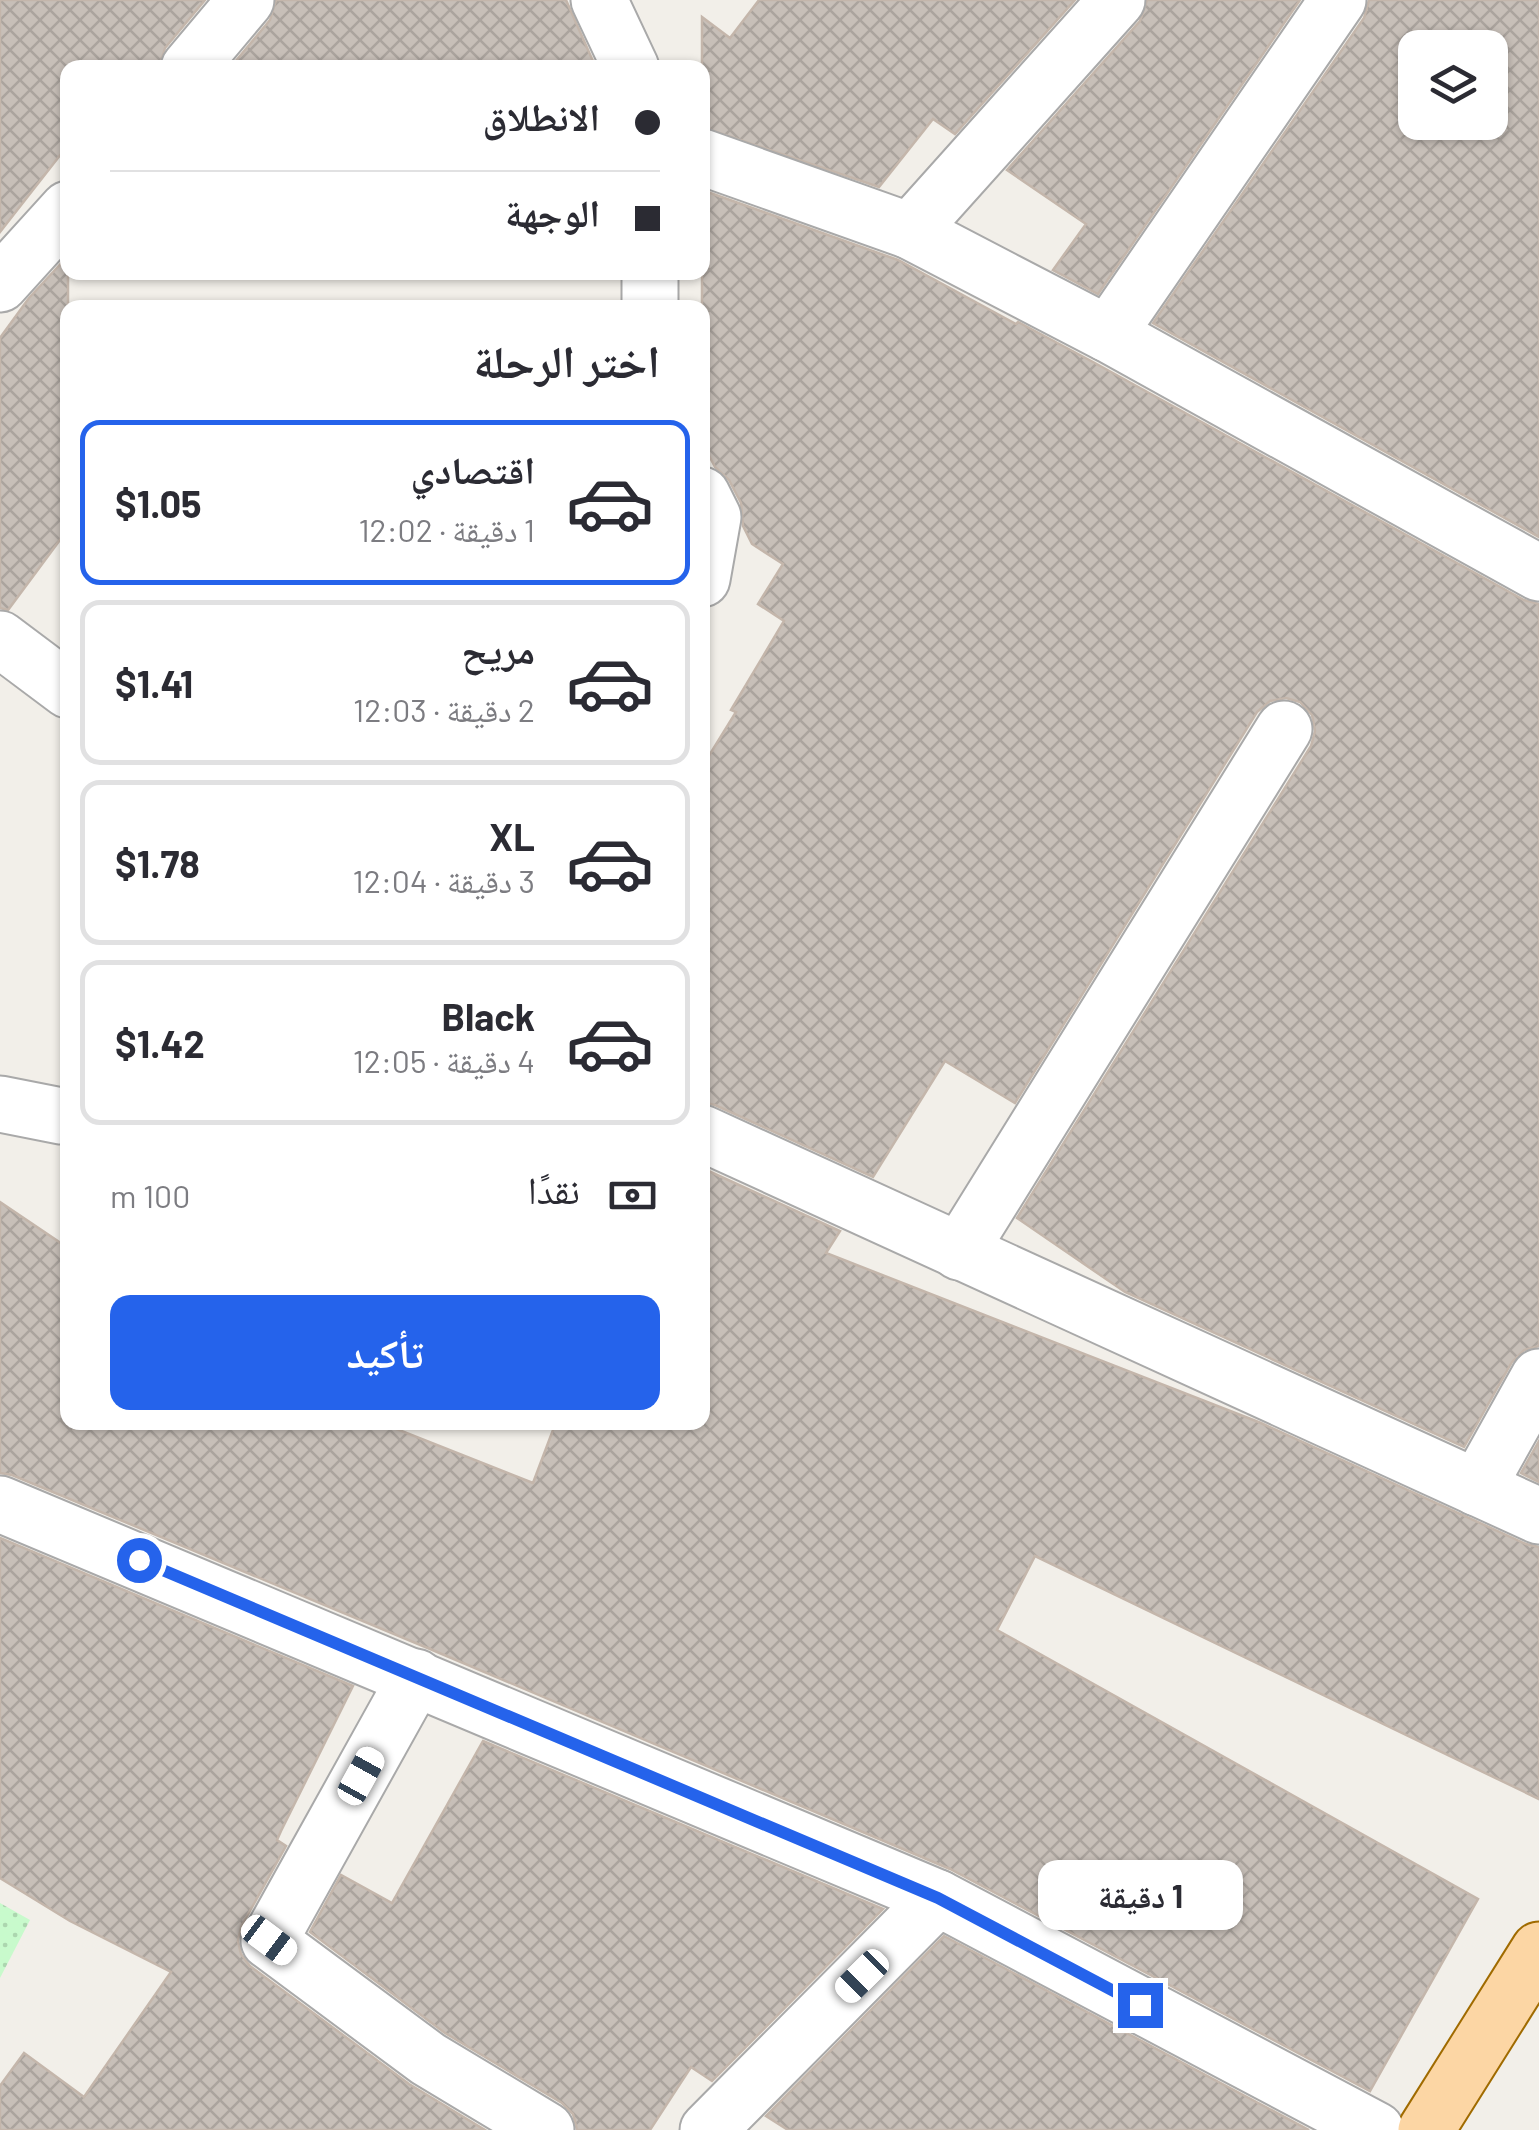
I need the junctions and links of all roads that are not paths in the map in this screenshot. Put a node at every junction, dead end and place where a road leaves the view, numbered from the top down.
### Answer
1 (246, 0) edge
2 (599, 0) edge
3 (1117, 0) edge
4 (1338, 0) edge
5 (197, 60) edge
6 (627, 60) edge
7 (710, 161) edge
8 (60, 219) edge
9 (910, 231) junction
10 (0, 284) edge
11 (1108, 334) junction
12 (1539, 573) edge
13 (0, 639) edge
14 (60, 684) edge
15 (1284, 730) dead end
16 (0, 1104) edge
17 (60, 1116) edge
18 (710, 1137) edge
19 (959, 1252) junction
20 (1539, 1377) edge
21 (1477, 1488) junction
22 (0, 1504) edge
23 (1539, 1516) edge
24 (416, 1677) junction
25 (938, 1898) junction
26 (1539, 1950) edge
27 (546, 2130) edge
28 (708, 2130) edge
29 (1376, 2130) edge
30 (1426, 2130) edge

1 - 5 street
2 - 6 street
3 - 9 street
4 - 11 street
7 - 9 street
8 - 10 street
9 - 11 street
11 - 12 street
13 - 14 street
15 - 19 street
16 - 17 street
18 - 19 street
19 - 21 street
20 - 21 street
21 - 23 street
22 - 24 street
24 - 25 street
24 - 27 street
25 - 28 street
25 - 29 street
26 - 30 main road

